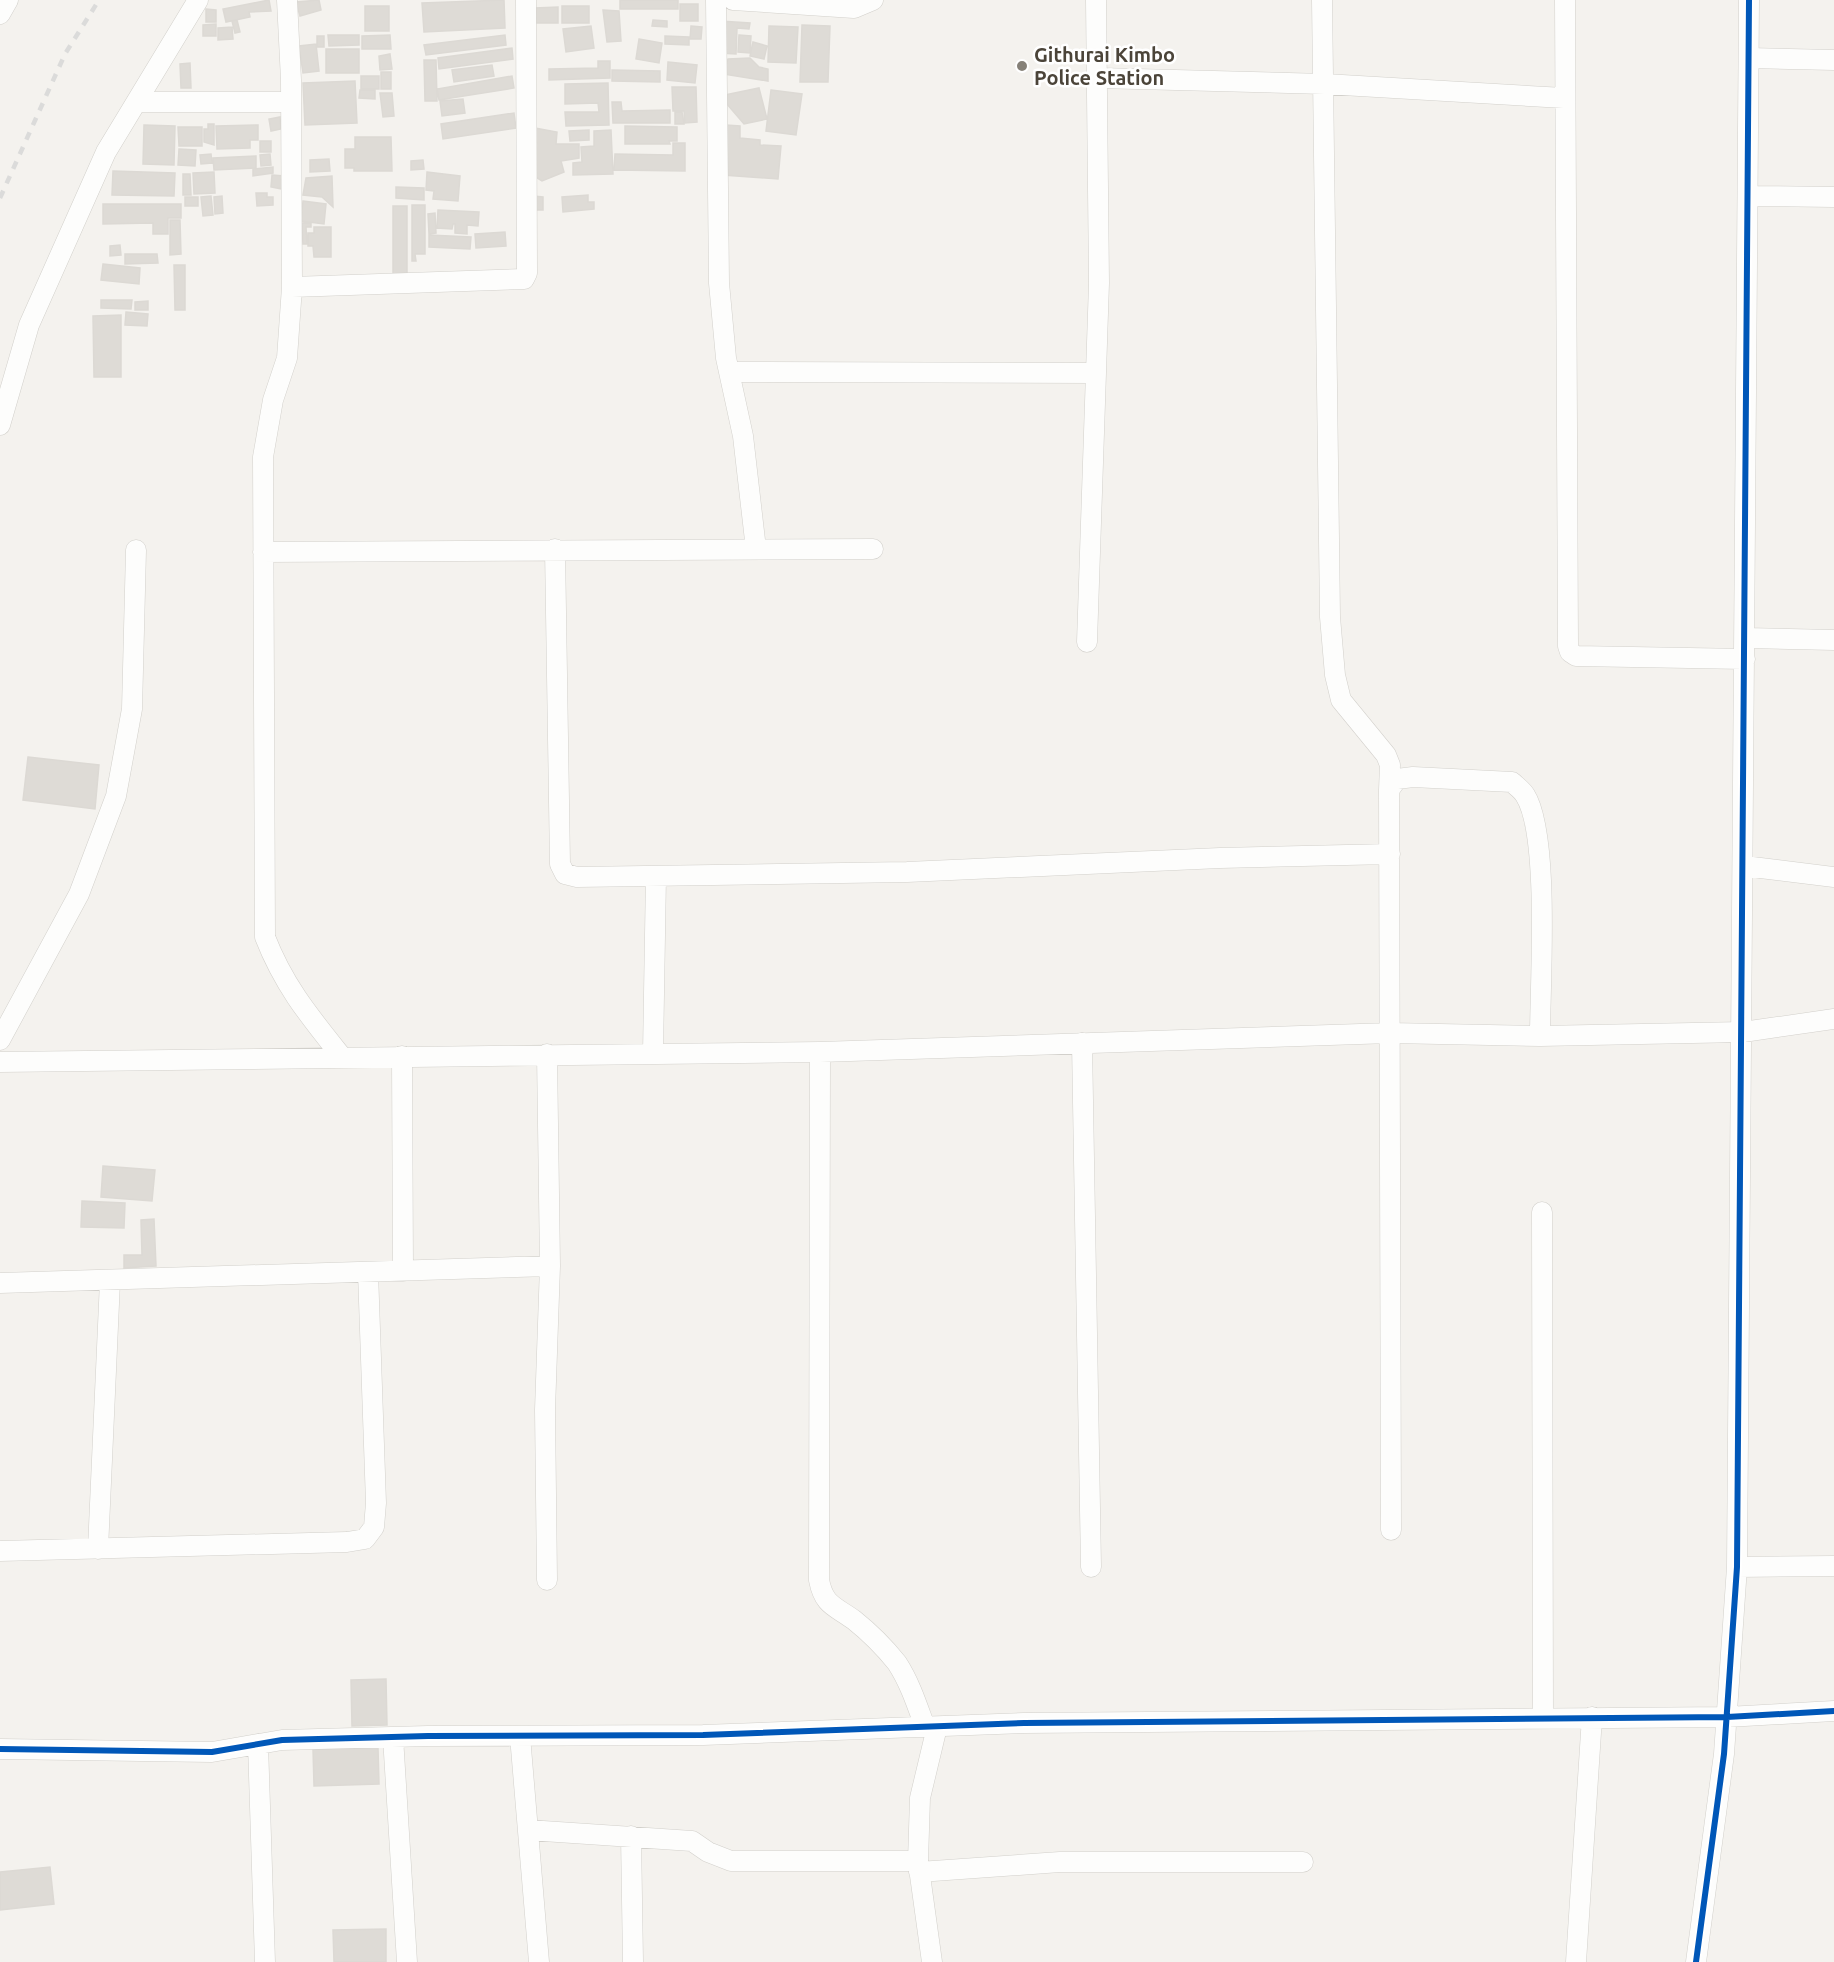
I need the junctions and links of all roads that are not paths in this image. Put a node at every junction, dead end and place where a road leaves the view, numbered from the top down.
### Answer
1 (8, 0) edge
2 (198, 0) edge
3 (287, 0) edge
4 (526, 0) edge
5 (716, 0) edge
6 (733, 0) edge
7 (873, 0) edge
8 (1096, 0) edge
9 (1322, 0) edge
10 (1565, 0) edge
11 (1749, 0) edge
12 (0, 14) edge
13 (1749, 58) junction
14 (1834, 60) edge
15 (1098, 78) junction
16 (1325, 84) junction
17 (1564, 98) junction
18 (136, 102) junction
19 (291, 102) junction
20 (1749, 196) junction
21 (1834, 197) edge
22 (292, 287) junction
23 (729, 372) junction
24 (1096, 373) junction
25 (0, 425) edge
26 (555, 549) junction
27 (756, 549) junction
28 (873, 549) dead end
29 (136, 550) dead end
30 (263, 552) junction
31 (1746, 638) junction
32 (1834, 640) edge
33 (1087, 642) dead end
34 (1745, 659) junction
35 (1389, 790) junction
36 (1390, 854) junction
37 (1744, 866) junction
38 (656, 876) junction
39 (1834, 877) edge
40 (1834, 1019) edge
41 (1743, 1032) junction
42 (1390, 1033) junction
43 (1540, 1036) junction
44 (0, 1040) edge
45 (1082, 1043) junction
46 (820, 1052) junction
47 (653, 1053) junction
48 (547, 1054) junction
49 (402, 1056) junction
50 (342, 1057) junction
51 (0, 1062) edge
52 (1542, 1212) dead end
53 (550, 1266) junction
54 (403, 1270) junction
55 (368, 1272) junction
56 (110, 1281) junction
57 (0, 1283) edge
58 (1391, 1530) dead end
59 (98, 1549) junction
60 (0, 1551) edge
61 (1737, 1566) junction
62 (1834, 1566) edge
63 (1091, 1567) dead end
64 (547, 1580) dead end
65 (1834, 1711) edge
66 (1592, 1717) junction
67 (1727, 1717) junction
68 (1543, 1718) junction
69 (931, 1727) junction
70 (520, 1736) junction
71 (393, 1737) junction
72 (258, 1744) junction
73 (0, 1749) edge
74 (528, 1830) junction
75 (631, 1836) junction
76 (1303, 1862) dead end
77 (919, 1867) junction
78 (265, 1962) edge
79 (407, 1962) edge
80 (538, 1962) edge
81 (633, 1962) edge
82 (932, 1962) edge
83 (1576, 1962) edge
84 (1696, 1962) edge

1 - 12 street
2 - 18 street
3 - 19 street
4 - 22 street
5 - 23 street
6 - 7 street
8 - 15 street
9 - 16 street
10 - 17 street
11 - 13 street
13 - 14 street
13 - 20 street
15 - 16 street
15 - 24 street
16 - 17 street
16 - 35 street
17 - 34 street
18 - 19 street
18 - 25 street
19 - 22 street
20 - 21 street
20 - 31 street
22 - 30 street
23 - 24 street
23 - 27 street
24 - 33 street
26 - 27 street
26 - 30 street
26 - 38 street
27 - 28 street
29 - 44 street
30 - 50 street
31 - 32 street
31 - 34 street
34 - 37 street
35 - 36 street
35 - 43 street
36 - 38 street
36 - 42 street
37 - 39 street
37 - 41 street
38 - 47 street
40 - 41 street
41 - 43 street
41 - 61 street
42 - 43 street
42 - 45 street
42 - 58 street
45 - 46 street
45 - 63 street
46 - 47 street
46 - 69 street
47 - 48 street
48 - 49 street
48 - 53 street
49 - 50 street
49 - 54 street
50 - 51 street
52 - 68 street
53 - 54 street
53 - 64 street
54 - 55 street
55 - 56 street
55 - 59 street
56 - 57 street
56 - 59 street
59 - 60 street
61 - 62 street
61 - 67 street
65 - 67 street
66 - 67 street
66 - 68 street
66 - 83 street
67 - 84 street
68 - 69 street
69 - 70 street
69 - 77 street
70 - 71 street
70 - 74 street
71 - 72 street
71 - 79 street
72 - 73 street
72 - 78 street
74 - 75 street
74 - 80 street
75 - 77 street
75 - 81 street
76 - 77 street
77 - 82 street

